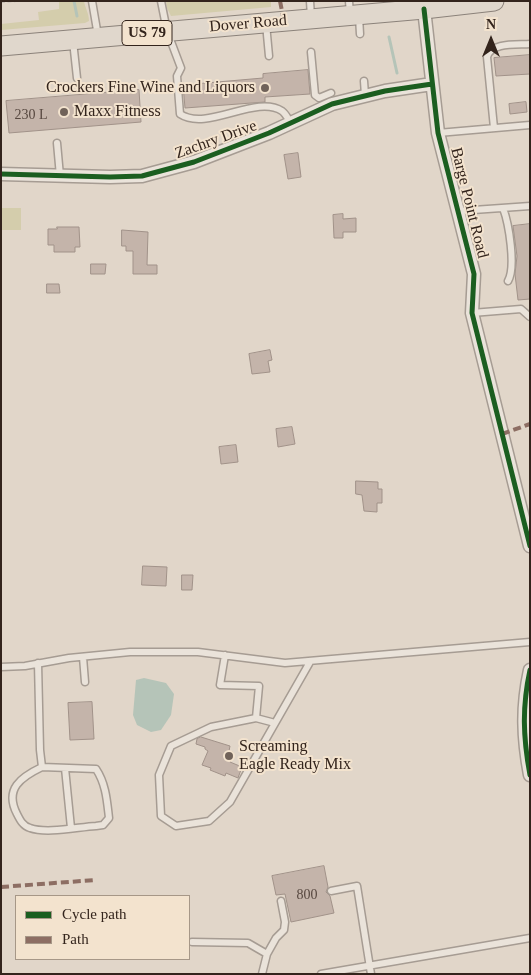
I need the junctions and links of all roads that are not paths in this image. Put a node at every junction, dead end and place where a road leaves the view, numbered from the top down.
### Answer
1 (92, 1) edge
2 (161, 1) edge
3 (494, 1) edge
4 (486, 2) edge
5 (424, 9) junction
6 (310, 10) edge
7 (353, 10) edge
8 (266, 23) junction
9 (167, 31) junction
10 (360, 34) dead end
11 (98, 38) junction
12 (73, 40) junction
13 (530, 44) edge
14 (1, 46) edge
15 (311, 52) dead end
16 (269, 56) dead end
17 (77, 78) dead end
18 (364, 81) dead end
19 (432, 84) junction
20 (331, 94) dead end
21 (365, 95) junction
22 (291, 123) junction
23 (530, 125) edge
24 (494, 128) junction
25 (438, 133) junction
26 (57, 143) dead end
27 (1, 174) edge
28 (60, 176) junction
29 (530, 206) edge
30 (503, 208) junction
31 (459, 211) junction
32 (508, 281) dead end
33 (472, 313) junction
34 (530, 317) edge
35 (530, 546) edge
36 (530, 642) edge
37 (225, 655) junction
38 (83, 657) junction
39 (310, 662) junction
40 (38, 664) junction
41 (1, 667) edge
42 (530, 670) edge
43 (85, 682) dead end
44 (256, 718) junction
45 (274, 724) junction
46 (42, 767) junction
47 (64, 768) junction
48 (530, 775) edge
49 (71, 828) junction
50 (331, 891) dead end
51 (282, 901) dead end
52 (530, 938) edge
53 (192, 942) dead end
54 (267, 954) junction
55 (370, 966) junction
56 (262, 974) edge
57 (321, 974) edge
58 (371, 974) edge

1 - 11 lane
2 - 9 lane
3 - 4 main road, Dover Road / US 79
4 - 5 main road, Dover Road / US 79
5 - 7 main road, Dover Road / US 79
5 - 19 street, Barge Point Road
6 - 7 main road, Dover Road / US 79
6 - 8 main road, Dover Road / US 79
7 - 10 lane
8 - 9 main road, Dover Road / US 79
8 - 16 lane
9 - 11 main road, Dover Road / US 79
9 - 22 lane
11 - 12 main road, Dover Road / US 79
12 - 14 main road, Dover Road / US 79
12 - 17 lane
13 - 24 lane
15 - 20 lane
18 - 21 lane
19 - 21 street, Zachry Drive
19 - 25 street, Barge Point Road
21 - 22 street, Zachry Drive
22 - 28 street, Zachry Drive
23 - 24 lane
24 - 25 lane
25 - 31 street, Barge Point Road
26 - 28 lane
27 - 28 street, Zachry Drive
29 - 30 lane
30 - 31 lane
30 - 32 lane
31 - 33 street, Barge Point Road
33 - 34 lane
33 - 35 street, Barge Point Road
36 - 39 lane
37 - 38 lane
37 - 39 lane
37 - 44 lane
38 - 40 lane
38 - 43 lane
39 - 45 lane
40 - 41 lane
40 - 46 lane
42 - 48 street
44 - 45 lane
44 - 45 lane
46 - 47 lane
46 - 49 lane
47 - 49 lane
47 - 49 lane
50 - 55 lane
51 - 54 lane
52 - 55 lane
53 - 54 lane
54 - 56 lane
55 - 57 lane
55 - 58 lane

